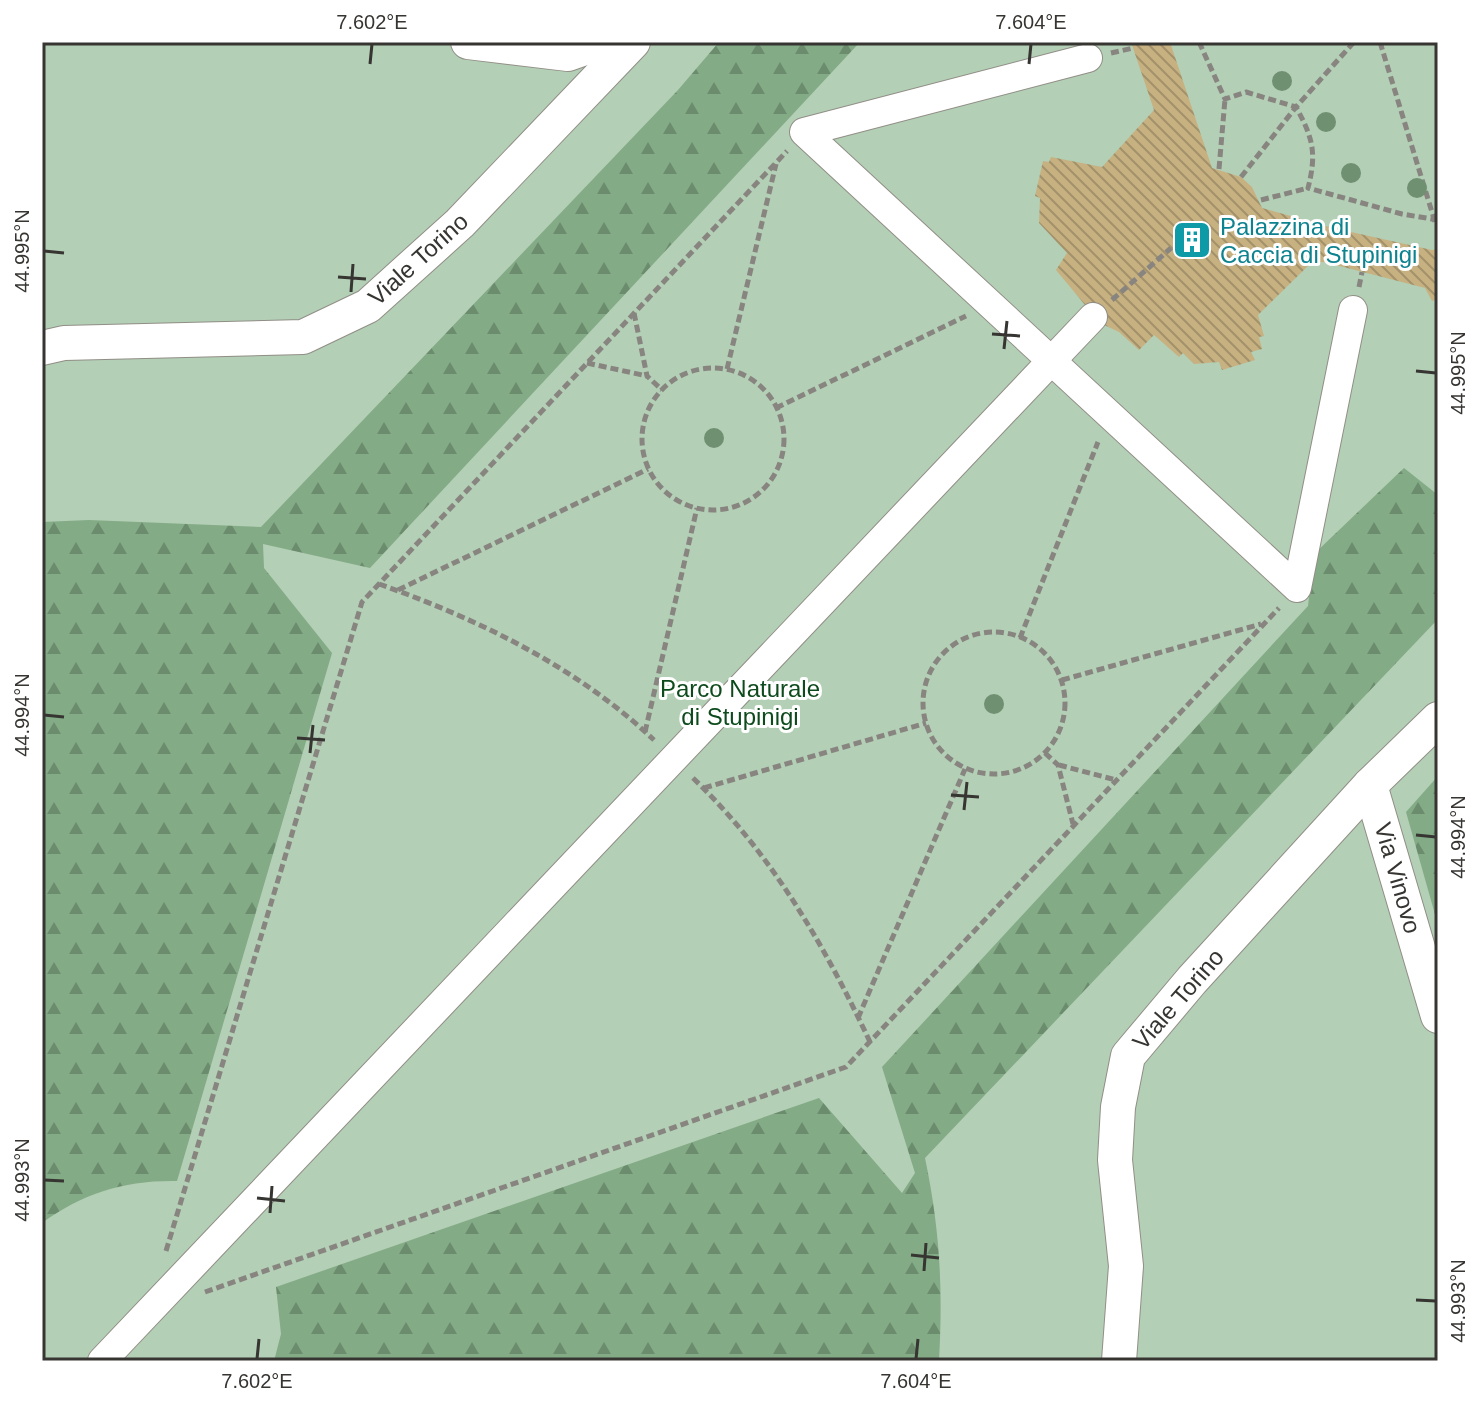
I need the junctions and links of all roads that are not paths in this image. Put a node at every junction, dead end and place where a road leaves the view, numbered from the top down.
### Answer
1 (468, 42) edge
2 (602, 42) edge
3 (633, 42) edge
4 (1088, 58) dead end
5 (1353, 310) dead end
6 (1093, 317) road end
7 (42, 348) edge
8 (1053, 358) junction
9 (1438, 719) edge
10 (1370, 785) junction
11 (1438, 1016) edge
12 (102, 1361) edge
13 (1119, 1361) edge

1 - 2 main road
3 - 7 main road, Viale Torino
4 - 8 street
5 - 8 street
6 - 8 street
8 - 12 street
9 - 10 main road, Viale Torino
10 - 11 main road, Via Vinovo
10 - 13 main road, Viale Torino

